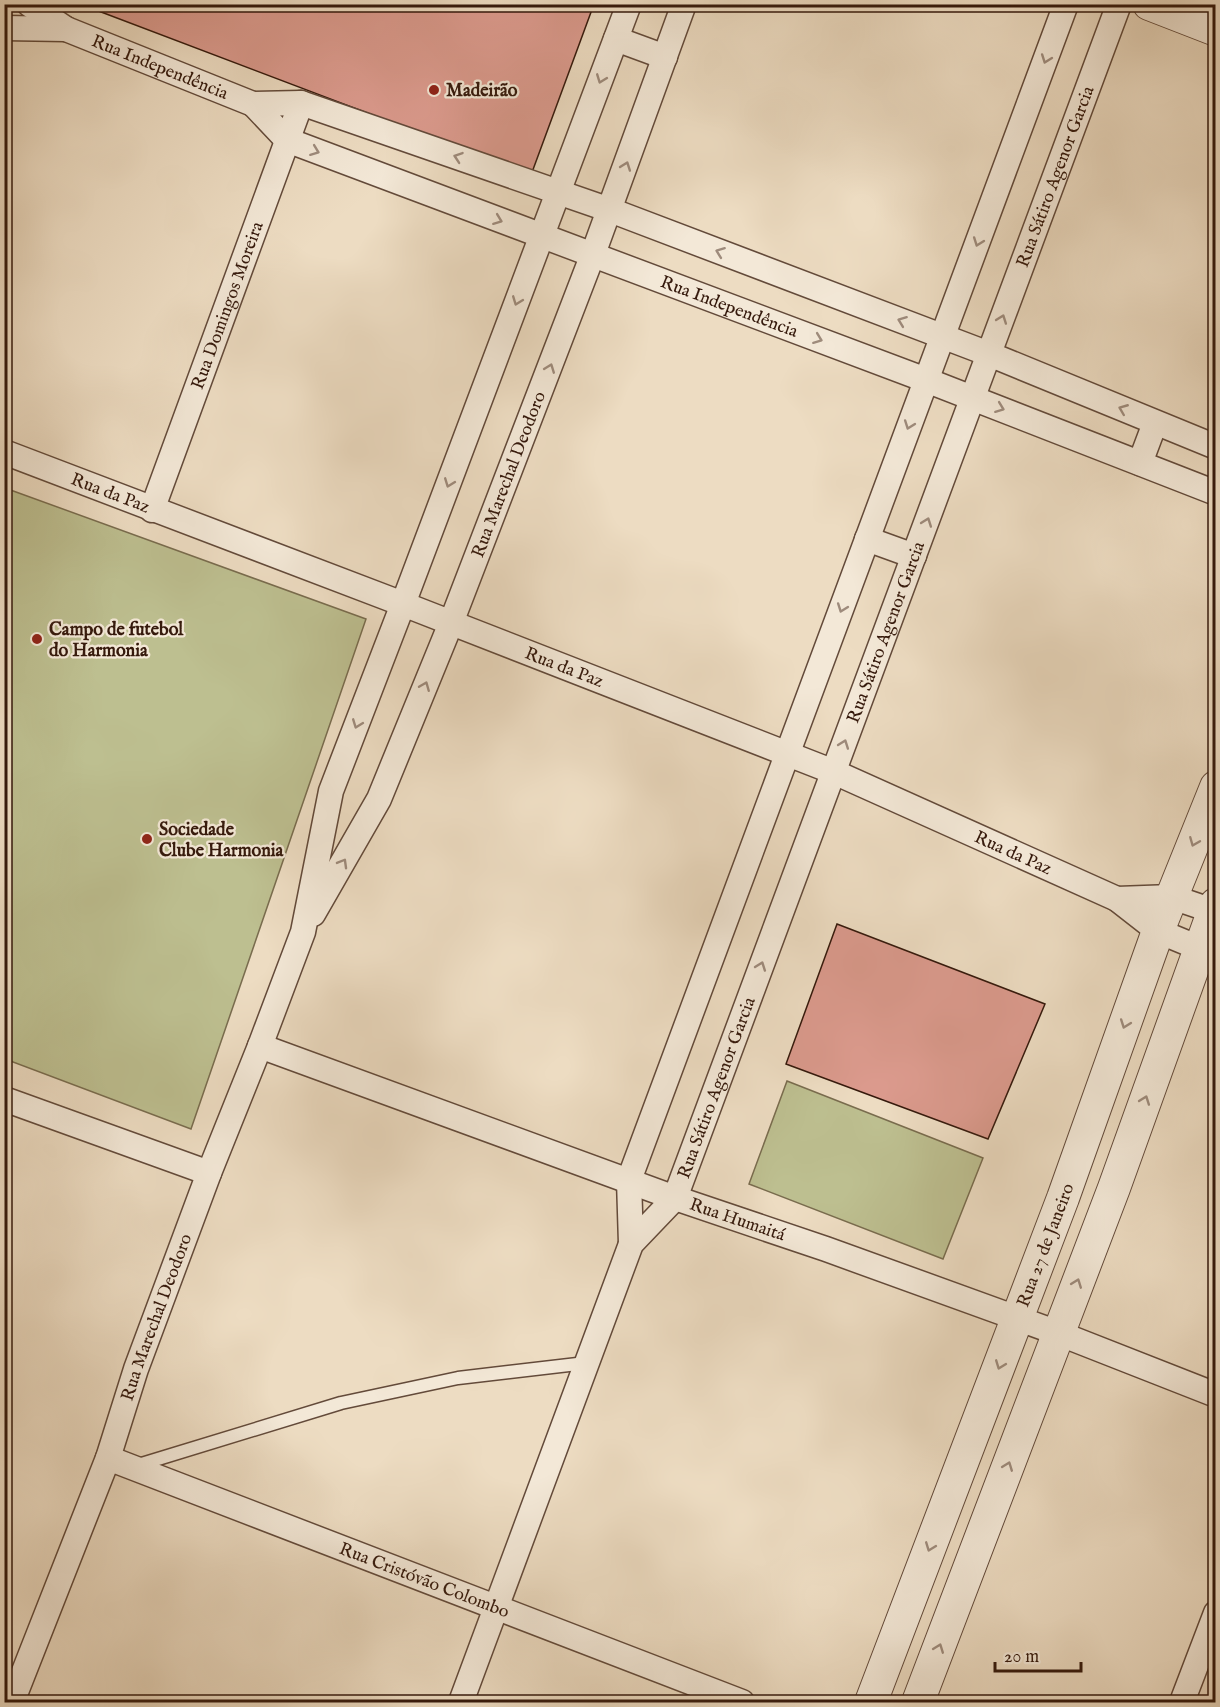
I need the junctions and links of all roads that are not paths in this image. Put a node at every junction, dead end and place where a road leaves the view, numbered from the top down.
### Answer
1 (12, 4) edge
2 (29, 4) edge
3 (629, 4) edge
4 (684, 4) edge
5 (1066, 4) edge
6 (1119, 4) edge
7 (1149, 4) edge
8 (4, 27) edge
9 (66, 29) junction
10 (1215, 30) edge
11 (616, 39) junction
12 (665, 57) junction
13 (301, 103) junction
14 (253, 104) junction
15 (287, 140) junction
16 (558, 192) junction
17 (610, 210) junction
18 (542, 236) junction
19 (593, 254) junction
20 (943, 337) junction
21 (989, 354) junction
22 (926, 380) junction
23 (973, 398) junction
24 (1155, 423) junction
25 (1215, 447) edge
26 (4, 452) edge
27 (1140, 463) junction
28 (1215, 493) edge
29 (152, 510) junction
30 (867, 538) junction
31 (914, 556) junction
32 (404, 604) junction
33 (451, 623) junction
34 (787, 754) junction
35 (834, 772) junction
36 (1215, 787) edge
37 (1172, 897) junction
38 (1117, 899) junction
39 (1215, 909) edge
40 (303, 932) junction
41 (1158, 932) junction
42 (1207, 952) edge
43 (261, 1046) junction
44 (4, 1099) edge
45 (1079, 1155) junction
46 (1120, 1169) junction
47 (209, 1173) junction
48 (629, 1180) junction
49 (675, 1198) junction
50 (631, 1244) junction
51 (1018, 1318) junction
52 (1058, 1333) junction
53 (586, 1363) junction
54 (1215, 1395) edge
55 (108, 1458) junction
56 (132, 1467) junction
57 (497, 1608) junction
58 (1215, 1614) edge
59 (12, 1702) edge
60 (461, 1702) edge
61 (742, 1702) edge
62 (871, 1702) edge
63 (918, 1702) edge
64 (1182, 1702) edge

1 - 8 street
2 - 9 street, Rua Independência
3 - 11 street, Rua Marechal Deodoro
4 - 12 street, Rua Marechal Deodoro
5 -> 20 street, Rua Sátiro Agenor Garcia
21 -> 6 street, Rua Sátiro Agenor Garcia
7 - 10 street
8 - 9 street, Rua Independência
9 - 14 street, Rua Independência
11 - 12 street
11 -> 16 street, Rua Marechal Deodoro
17 -> 12 street, Rua Marechal Deodoro
13 - 14 street, Rua Independência
13 - 15 street, Rua Domingos Moreira
16 -> 13 street, Rua Independência
14 - 15 street, Rua Independência
15 -> 18 street, Rua Independência
15 - 29 street, Rua Domingos Moreira
16 - 17 street, Rua Independência
16 - 18 street, Rua Marechal Deodoro
17 - 19 street, Rua Marechal Deodoro
20 -> 17 street, Rua Independência
18 - 19 street, Rua Independência
18 -> 32 street, Rua Marechal Deodoro
19 -> 22 street, Rua Independência
33 -> 19 street, Rua Marechal Deodoro
20 - 21 street, Rua Independência
20 - 22 street, Rua Sátiro Agenor Garcia
21 - 23 street, Rua Sátiro Agenor Garcia
24 -> 21 street, Rua Independência
22 - 23 street, Rua Independência
22 -> 30 street, Rua Sátiro Agenor Garcia
23 -> 27 street, Rua Independência
31 -> 23 street, Rua Sátiro Agenor Garcia
24 - 25 street, Rua Independência
24 - 27 street
26 - 29 street, Rua da Paz
27 - 28 street, Rua Independência
29 - 32 street, Rua da Paz
30 - 31 street
30 -> 34 street, Rua Sátiro Agenor Garcia
35 -> 31 street, Rua Sátiro Agenor Garcia
32 - 33 street, Rua da Paz
32 -> 40 street, Rua Marechal Deodoro
33 - 34 street, Rua da Paz
40 -> 33 street, Rua Marechal Deodoro
34 - 35 street, Rua da Paz
34 - 48 street, Rua Sátiro Agenor Garcia
35 - 38 street, Rua da Paz
49 -> 35 street, Rua Sátiro Agenor Garcia
36 -> 37 street, Rua 27 de Janeiro
37 - 38 street, Rua da Paz
37 - 39 street, Rua da Paz
37 - 41 street, Rua 27 de Janeiro
38 - 41 street, Rua da Paz
39 - 42 street
40 - 43 street, Rua Marechal Deodoro
41 - 42 street, Rua da Paz
41 -> 45 street, Rua 27 de Janeiro
46 -> 42 street
43 - 47 street, Rua Marechal Deodoro
43 - 48 street, Rua Humaitá
44 - 47 street
45 - 46 street
45 - 51 street, Rua 27 de Janeiro
52 -> 46 street
47 - 55 street, Rua Marechal Deodoro
48 - 49 street, Rua Humaitá
48 - 50 street, Rua Sátiro Agenor Garcia
49 - 50 street, Rua Sátiro Agenor Garcia
49 - 51 street, Rua Humaitá
50 - 53 street, Rua Sátiro Agenor Garcia
51 - 52 street, Rua Humaitá
51 -> 62 street, Rua 27 de Janeiro
52 - 54 street, Rua Humaitá
63 -> 52 street
53 - 56 lane
53 - 57 street, Rua Sátiro Agenor Garcia
55 - 56 street, Rua Cristóvão Colombo
55 - 59 street, Rua Marechal Deodoro
56 - 57 street, Rua Cristóvão Colombo
57 - 60 street, Rua Sátiro Agenor Garcia
57 - 61 street, Rua Cristóvão Colombo
58 - 64 street

